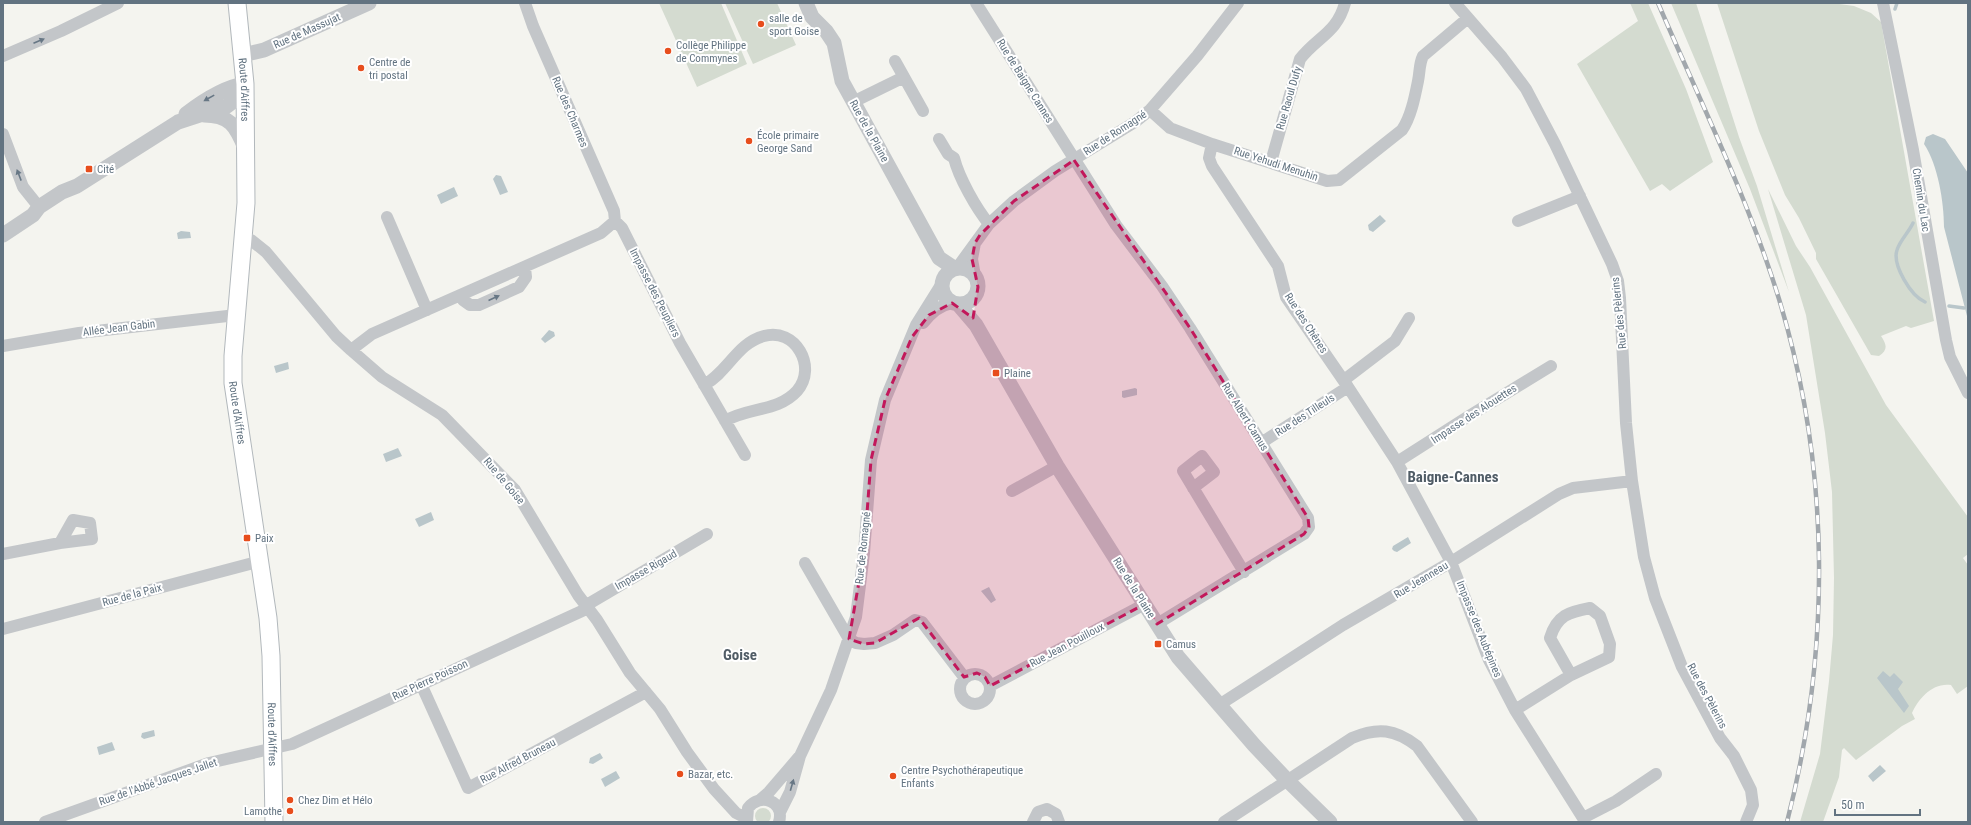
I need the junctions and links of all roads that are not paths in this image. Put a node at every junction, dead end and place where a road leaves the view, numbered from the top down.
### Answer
1 (118, 3) edge
2 (237, 3) edge
3 (369, 3) edge
4 (524, 3) edge
5 (806, 3) edge
6 (976, 3) edge
7 (1345, 3) edge
8 (1455, 3) edge
9 (1882, 3) edge
10 (1234, 4) edge
11 (1468, 18) junction
12 (243, 55) junction
13 (3, 56) edge
14 (895, 61) dead end
15 (904, 77) junction
16 (245, 88) junction
17 (853, 102) junction
18 (1150, 110) junction
19 (923, 111) dead end
20 (198, 115) junction
21 (178, 122) junction
22 (3, 134) edge
23 (939, 139) dead end
24 (1212, 144) junction
25 (246, 151) junction
26 (1074, 160) junction
27 (1271, 162) junction
28 (1580, 196) junction
29 (39, 208) junction
30 (387, 217) dead end
31 (615, 221) junction
32 (1518, 221) dead end
33 (990, 224) junction
34 (3, 228) edge
35 (3, 235) edge
36 (243, 238) junction
37 (975, 244) junction
38 (939, 258) junction
39 (955, 268) junction
40 (975, 276) junction
41 (942, 283) junction
42 (975, 297) junction
43 (955, 304) junction
44 (427, 310) junction
45 (236, 315) junction
46 (1409, 318) dead end
47 (976, 325) junction
48 (912, 337) junction
49 (3, 346) edge
50 (351, 350) junction
51 (1551, 366) dead end
52 (1346, 384) junction
53 (704, 385) junction
54 (1968, 393) edge
55 (725, 421) junction
56 (1261, 443) junction
57 (744, 455) dead end
58 (1397, 462) junction
59 (1058, 466) junction
60 (1632, 481) junction
61 (1193, 488) dead end
62 (1012, 491) dead end
63 (707, 534) dead end
64 (60, 542) dead end
65 (3, 554) edge
66 (261, 561) junction
67 (1451, 562) junction
68 (805, 563) dead end
69 (1244, 572) junction
70 (1145, 604) junction
71 (585, 607) junction
72 (1157, 624) junction
73 (3, 629) edge
74 (849, 639) junction
75 (1571, 675) junction
76 (964, 677) junction
77 (421, 684) junction
78 (990, 686) junction
79 (646, 692) junction
80 (1219, 705) junction
81 (1515, 710) junction
82 (273, 748) junction
83 (800, 756) junction
84 (1656, 774) dead end
85 (1287, 780) junction
86 (722, 796) junction
87 (756, 801) junction
88 (782, 818) edge
89 (1582, 820) edge
90 (746, 821) edge
91 (45, 822) edge
92 (274, 822) edge
93 (1033, 822) edge
94 (1059, 822) edge
95 (1224, 822) edge
96 (1330, 822) edge
97 (1472, 822) edge
98 (1746, 822) edge

13 -> 1 street
2 - 12 main road, Route d'Aiffres
3 - 12 street, Rue de Massujat
4 - 31 street, Rue des Charmes
5 - 17 street, Rue de la Plaine
6 - 26 street, Rue de Baigne Cannes
7 - 27 street, Rue Raoul Dufy
8 - 11 street, Rue des Pèlerins
9 - 54 street, Chemin du Lac
10 - 18 street, Rue de Romagné
11 - 27 street, Rue Yehudi Menuhin
11 - 28 street, Rue des Pèlerins
12 - 16 main road, Route d'Aiffres
14 - 15 street
15 - 17 street
15 - 19 street
16 - 20 street
16 -> 21 street
16 - 25 main road, Route d'Aiffres
17 - 38 street, Rue de la Plaine
18 - 24 street
18 - 26 street, Rue de Romagné
20 - 21 street
20 - 25 street
21 - 29 street
29 -> 22 street
23 - 33 street
24 - 27 street, Rue Yehudi Menuhin
24 - 52 street, Rue des Chênes
25 - 36 main road, Route d'Aiffres
26 - 33 street, Rue de Romagné
26 - 56 street, Rue Albert Camus
28 - 32 street
28 - 60 street, Rue des Pèlerins
29 - 34 street
29 - 35 street
30 - 44 street
31 - 44 street
31 - 53 street, Impasse des Peupliers
33 - 37 street, Rue de Romagné
36 - 45 main road, Route d'Aiffres
36 - 50 street, Rue de Goise
37 - 39 street, Rue de Romagné
37 - 40 street
38 - 39 street, Rue de la Plaine
38 - 41 street, Rue de la Plaine
39 - 40 street
39 - 41 street
40 - 42 street
41 - 43 street
41 - 48 street, Rue de Romagné
42 - 43 street
42 - 47 street, Rue de la Plaine
43 - 47 street, Rue de la Plaine
43 - 48 street, Rue de Romagné
44 - 50 street
45 - 49 street, Allée Jean Gabin
45 - 66 main road, Route d'Aiffres
46 - 52 street, Rue des Tilleuls
47 - 59 street, Rue de la Plaine
48 - 74 street, Rue de Romagné
50 - 71 street, Rue de Goise
51 - 58 street, Impasse des Alouettes
52 - 56 street, Rue des Tilleuls
52 - 58 street, Rue des Chênes
53 - 55 street, Impasse des Peupliers
53 - 55 street
55 - 57 street, Impasse des Peupliers
56 - 69 street, Rue Albert Camus
58 - 67 street, Rue des Chênes
59 - 62 street
59 - 70 street, Rue de la Plaine
60 - 67 street, Rue Jeanneau
60 - 98 street, Rue des Pèlerins
61 - 69 street
63 - 71 street, Impasse Rigaud
64 - 65 street
66 - 73 street, Rue de la Paix
66 - 82 main road, Route d'Aiffres
67 - 80 street, Rue Jeanneau
67 - 81 street, Impasse des Aubépines
68 - 74 street
69 - 72 street, Rue Albert Camus
70 - 72 street, Rue de la Plaine
70 - 78 street, Rue Jean Pouilloux
71 - 77 street, Rue Pierre Poisson
71 - 79 street, Rue de Goise
72 - 80 street, Rue de la Plaine
74 - 76 street
74 - 83 street, Rue de Romagné
75 - 75 street
75 - 81 street
76 - 78 street
76 - 78 street
77 - 79 street, Rue Alfred Bruneau
77 - 82 street, Rue Pierre Poisson
79 - 86 street, Rue de Goise
80 - 85 street, Rue de la Plaine
81 - 89 street, Impasse des Aubépines
82 - 91 street, Rue de l'Abbé Jacques Jallet
82 - 92 main road, Route d'Aiffres
83 - 87 street, Rue de Romagné
88 -> 83 street, Rue de Romagné
84 - 89 street
85 - 95 street
85 - 96 street, Rue de la Plaine
85 - 97 street
86 - 87 street, Rue de Goise
86 - 90 street, Rue de Goise
87 - 88 street, Rue de Goise
87 - 90 street
93 - 94 street

